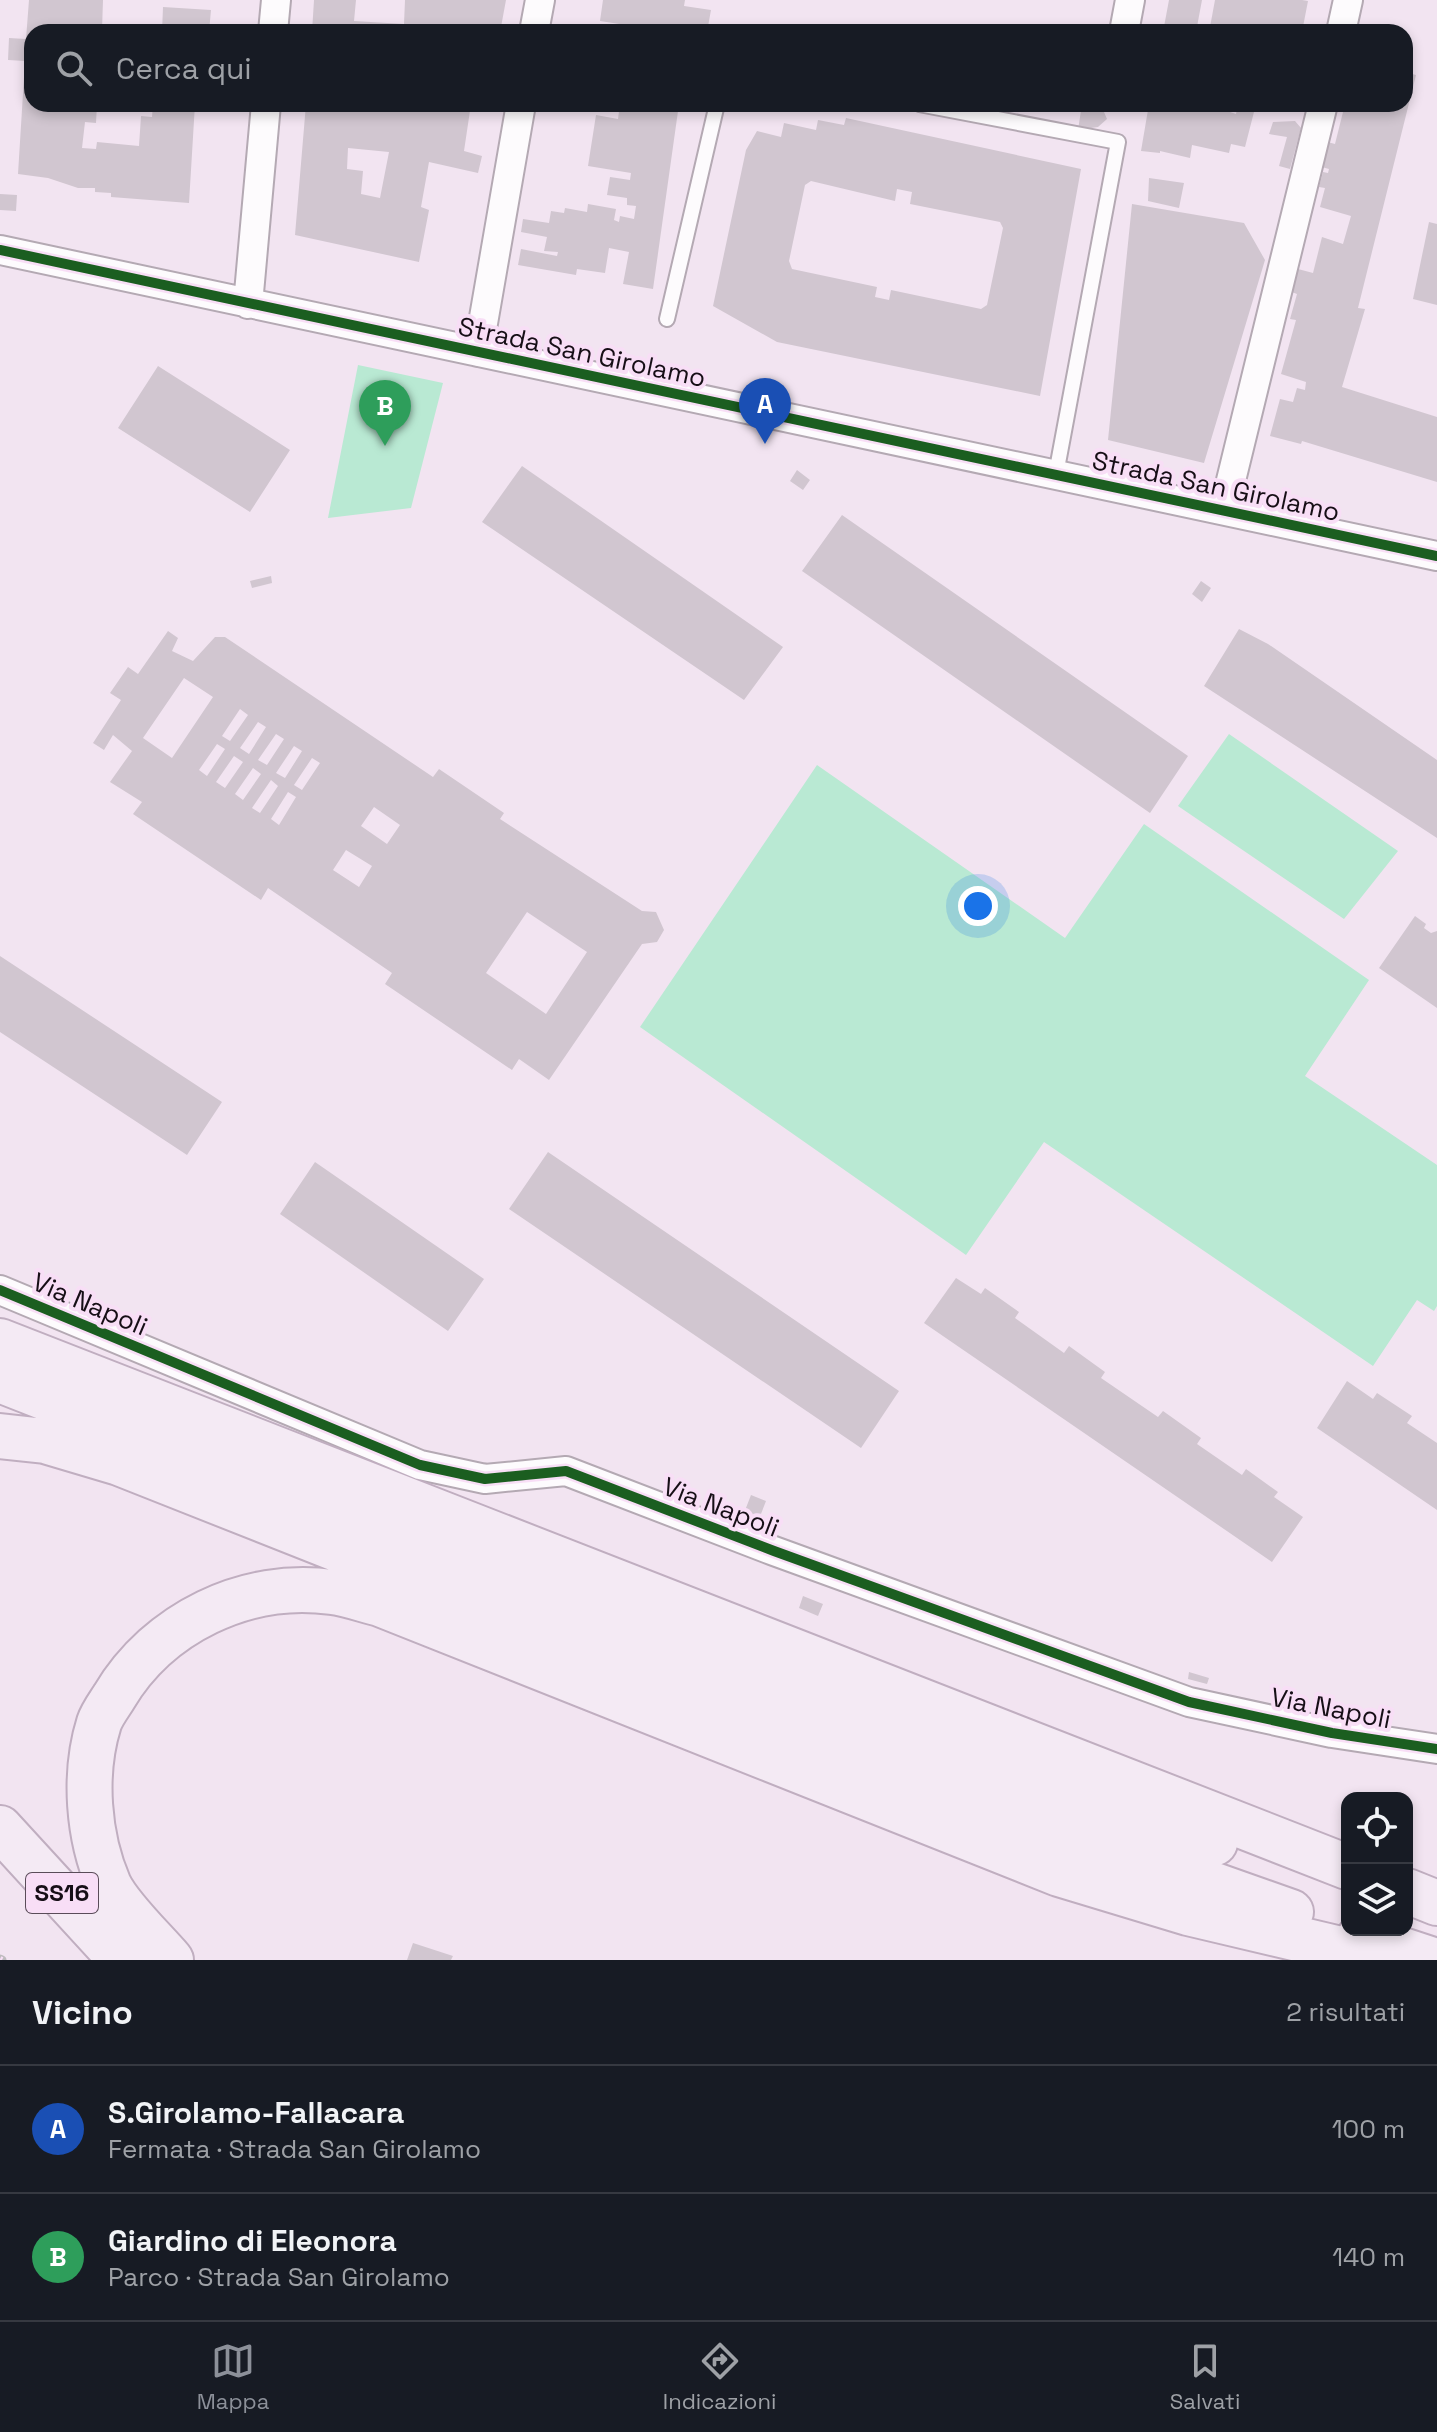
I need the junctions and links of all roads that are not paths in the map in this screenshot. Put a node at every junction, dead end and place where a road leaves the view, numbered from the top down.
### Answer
1 (276, 0) edge
2 (540, 0) edge
3 (1130, 0) edge
4 (1348, 0) edge
5 (274, 24) edge
6 (536, 24) edge
7 (1126, 24) edge
8 (1343, 24) edge
9 (265, 112) edge
10 (520, 112) edge
11 (715, 112) edge
12 (961, 112) edge
13 (1321, 112) edge
14 (0, 250) edge
15 (248, 304) junction
16 (667, 319) dead end
17 (478, 352) junction
18 (1056, 474) junction
19 (1224, 509) junction
20 (1437, 556) edge
21 (0, 1290) edge
22 (0, 1341) edge
23 (0, 1380) edge
24 (0, 1436) edge
25 (1437, 1749) edge
26 (0, 1828) edge
27 (1341, 1865) edge
28 (1341, 1883) edge
29 (1413, 1893) edge
30 (1437, 1903) edge
31 (1413, 1905) edge
32 (1437, 1913) edge
33 (121, 1960) edge
34 (171, 1960) edge
35 (1387, 1960) edge
36 (1433, 1960) edge

1 - 5 street
2 - 6 street
3 - 7 street
4 - 8 street
9 - 15 street
10 - 17 street
11 - 16 lane
12 - 18 lane
13 - 19 street
14 - 15 street, Strada San Girolamo
15 - 17 street, Strada San Girolamo
17 - 18 street, Strada San Girolamo
18 - 19 street, Strada San Girolamo
19 - 20 street, Strada San Girolamo
21 - 25 street, Via Napoli
22 - 27 highway
23 - 28 highway
24 - 36 highway
26 - 33 highway, SS16
29 - 30 highway
31 - 32 highway
34 - 35 highway

